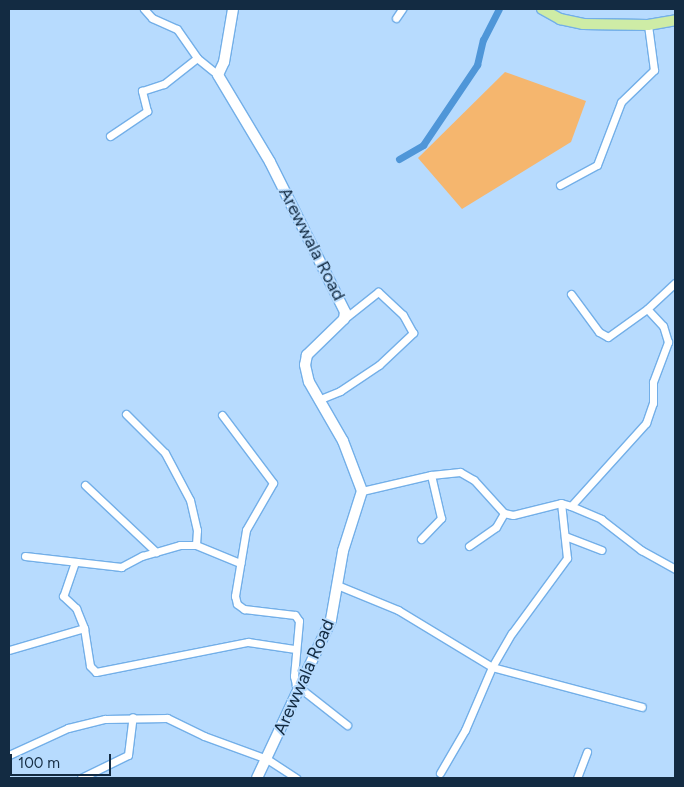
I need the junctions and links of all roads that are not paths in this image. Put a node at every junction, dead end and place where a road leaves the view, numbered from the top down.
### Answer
1 (144, 9) edge
2 (233, 9) edge
3 (402, 9) edge
4 (542, 9) edge
5 (396, 18) dead end
6 (675, 20) edge
7 (648, 25) junction
8 (197, 58) junction
9 (218, 75) junction
10 (110, 136) dead end
11 (560, 186) dead end
12 (675, 283) edge
13 (571, 294) dead end
14 (647, 309) junction
15 (344, 319) junction
16 (318, 400) junction
17 (126, 414) dead end
18 (222, 415) dead end
19 (432, 475) junction
20 (85, 485) dead end
21 (362, 491) junction
22 (561, 504) junction
23 (571, 506) junction
24 (504, 513) junction
25 (565, 536) junction
26 (421, 539) dead end
27 (196, 545) junction
28 (469, 546) dead end
29 (601, 550) dead end
30 (156, 552) junction
31 (25, 556) dead end
32 (75, 562) junction
33 (240, 562) junction
34 (675, 569) edge
35 (337, 585) junction
36 (84, 628) junction
37 (295, 649) junction
38 (9, 650) edge
39 (492, 667) junction
40 (300, 690) junction
41 (642, 707) dead end
42 (133, 717) junction
43 (347, 725) dead end
44 (587, 752) dead end
45 (9, 755) edge
46 (268, 759) junction
47 (440, 773) dead end
48 (81, 778) edge
49 (257, 778) edge
50 (296, 778) edge
51 (577, 778) edge

1 - 8 street
2 - 9 street
3 - 5 street
4 - 7 main road
6 - 7 main road
7 - 11 street
8 - 9 street
8 - 10 street
9 - 15 street, Arewwala Road
12 - 14 street
13 - 14 street
14 - 23 street
15 - 16 street, Arewwala Road
15 - 16 street
16 - 21 street, Arewwala Road
17 - 27 street
18 - 33 street
19 - 21 street
19 - 24 street
19 - 26 street
20 - 30 street
21 - 35 street, Arewwala Road
22 - 23 street
22 - 24 street
22 - 25 street
23 - 34 street
24 - 28 street
25 - 29 street
25 - 39 street
27 - 30 street
27 - 33 street
30 - 32 street
31 - 32 street
32 - 36 street
33 - 37 street
35 - 39 street
35 - 40 street, Arewwala Road
36 - 37 street
36 - 38 street
37 - 40 street
39 - 41 street
39 - 47 street
40 - 43 street
40 - 46 street, Arewwala Road
42 - 45 street
42 - 46 street
42 - 48 street
44 - 51 street
46 - 49 street, Arewwala Road
46 - 50 street

